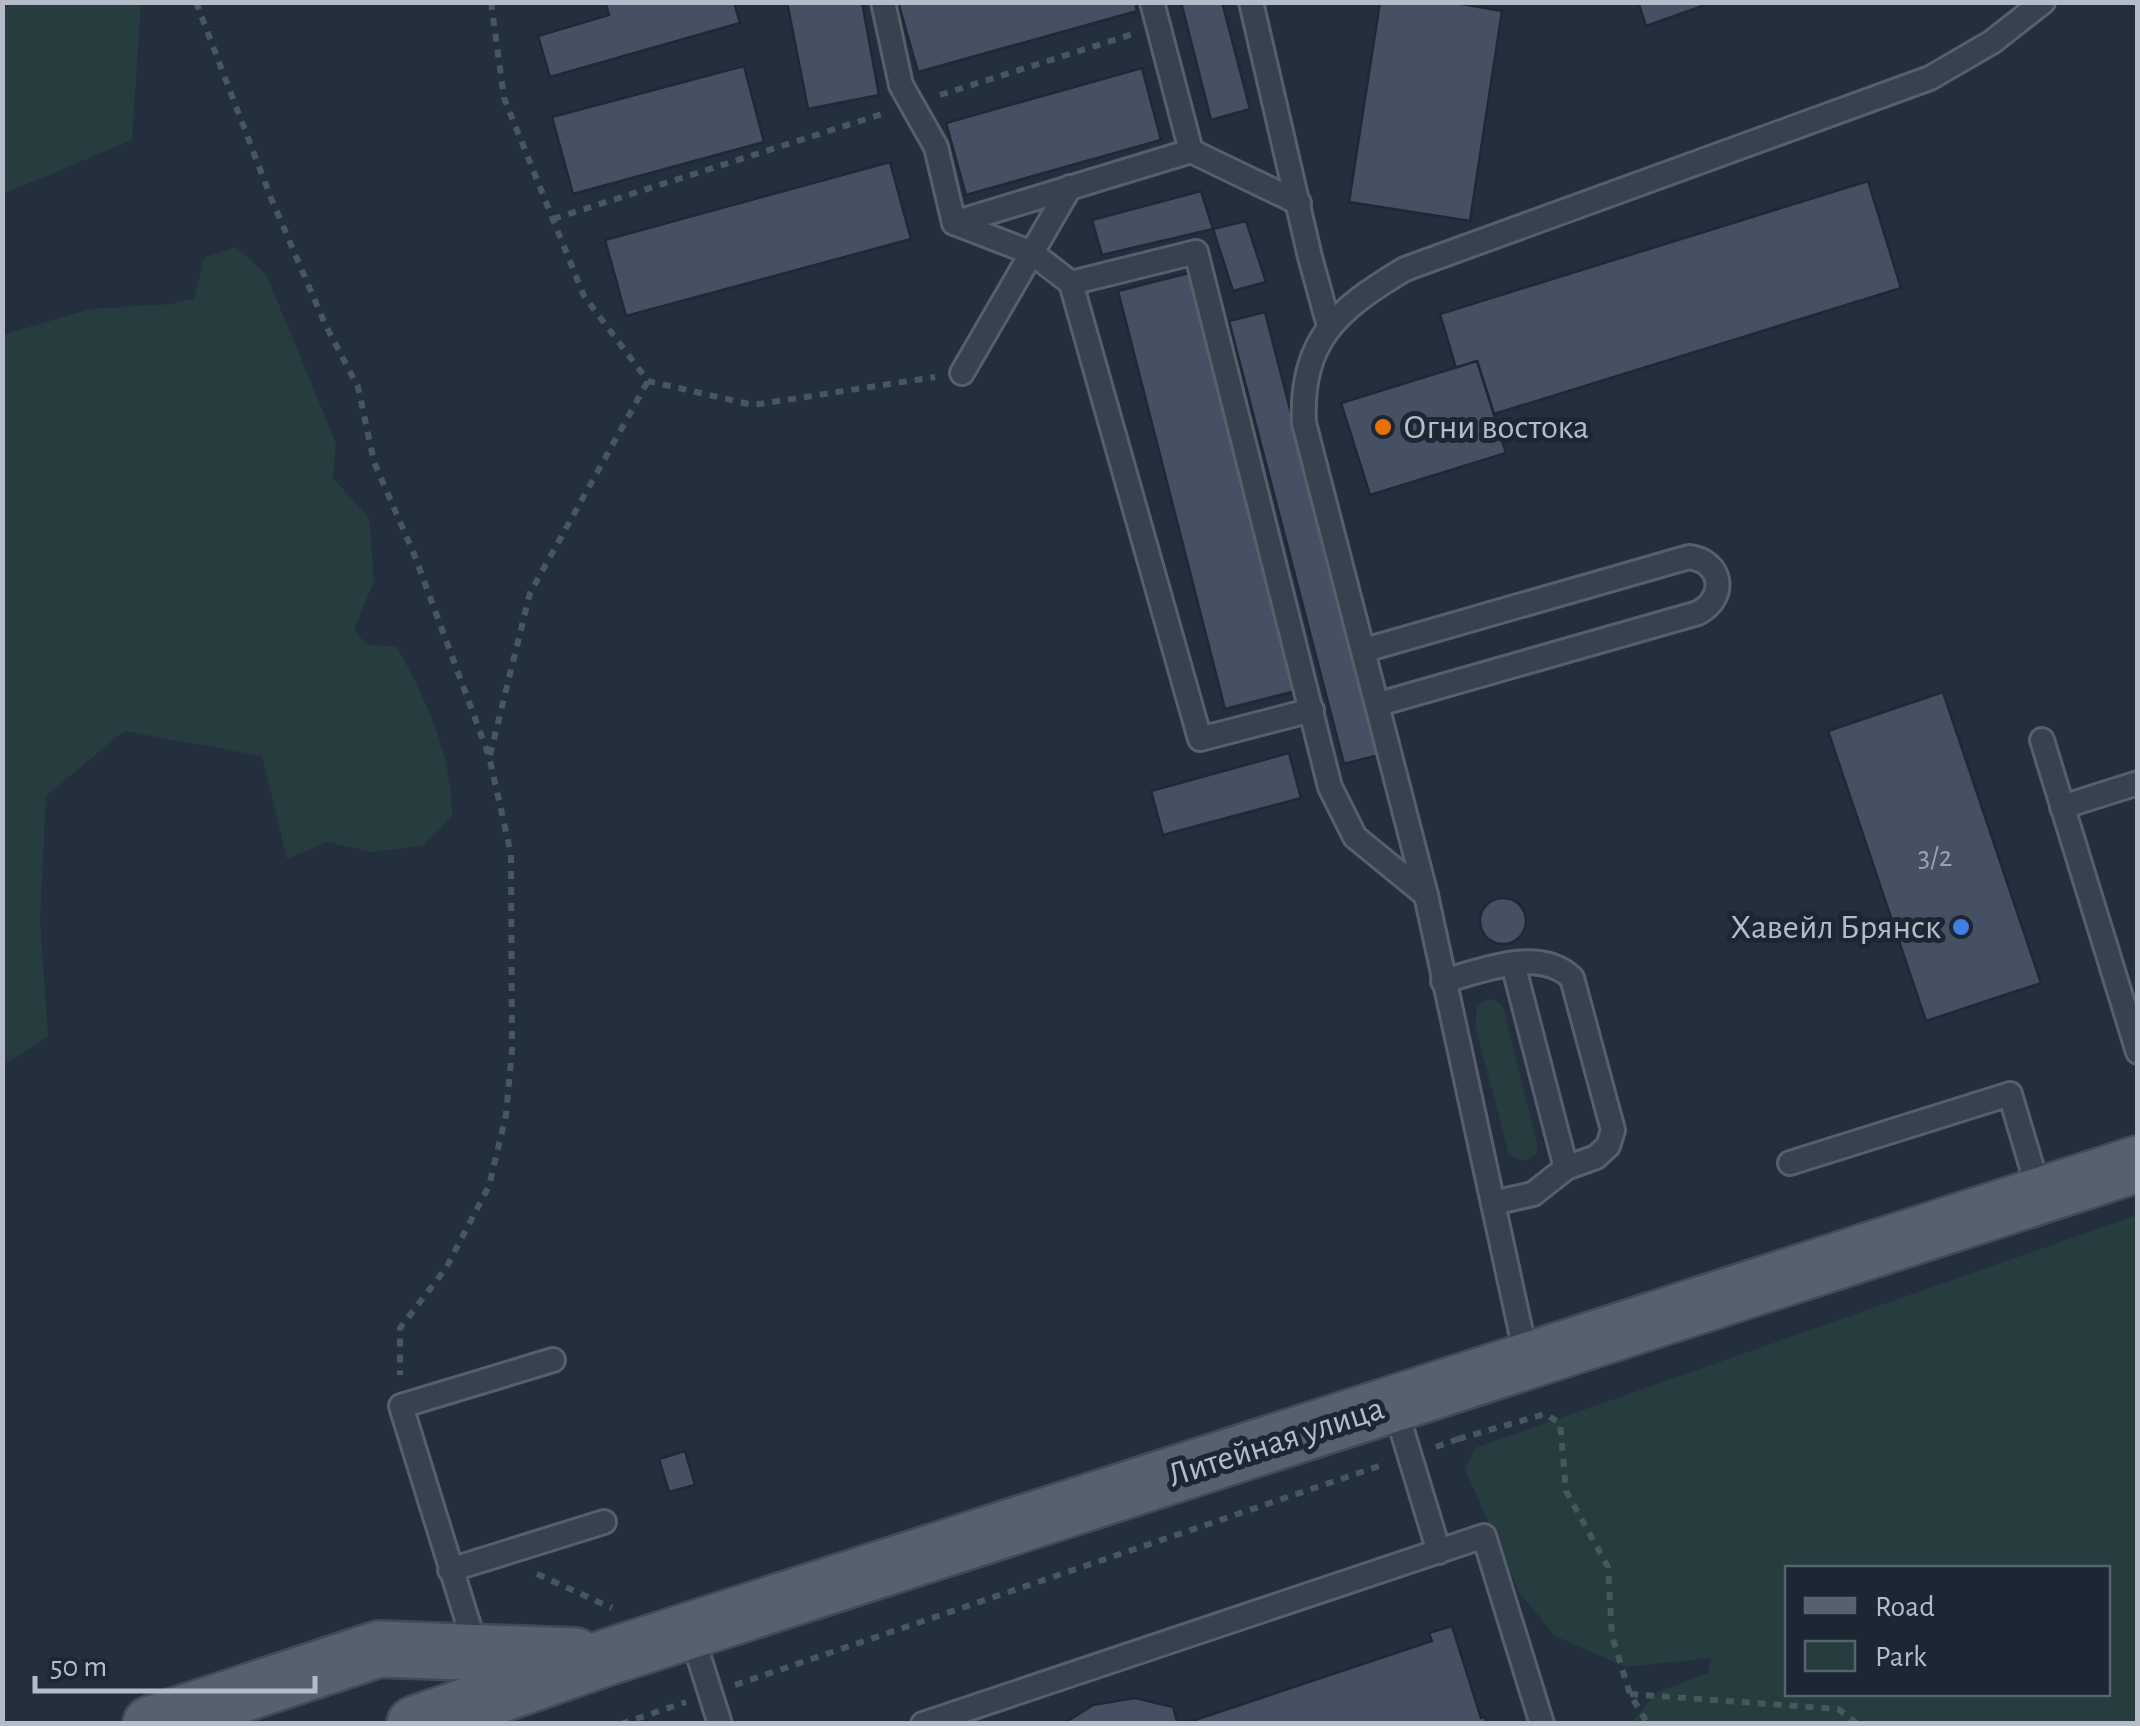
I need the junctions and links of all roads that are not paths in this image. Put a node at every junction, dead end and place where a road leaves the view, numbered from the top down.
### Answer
1 (882, 2) edge
2 (1152, 2) edge
3 (1251, 2) edge
4 (2043, 2) edge
5 (1190, 151) junction
6 (1070, 187) junction
7 (1299, 203) junction
8 (954, 223) junction
9 (1032, 253) junction
10 (1071, 283) junction
11 (1330, 326) junction
12 (962, 373) road end
13 (1365, 650) junction
14 (1379, 704) junction
15 (1312, 710) junction
16 (2042, 740) dead end
17 (2138, 783) edge
18 (2062, 807) junction
19 (1426, 895) junction
20 (1513, 964) junction
21 (1442, 981) junction
22 (2138, 1052) edge
23 (1790, 1163) dead end
24 (2138, 1164) edge
25 (1566, 1168) junction
26 (2040, 1195) junction
27 (1493, 1203) junction
28 (553, 1360) dead end
29 (1526, 1360) junction
30 (1394, 1404) junction
31 (604, 1522) dead end
32 (1438, 1552) junction
33 (450, 1570) junction
34 (691, 1632) junction
35 (477, 1653) junction
36 (608, 1657) junction
37 (151, 1724) edge
38 (415, 1724) edge
39 (720, 1724) edge
40 (923, 1724) edge
41 (1542, 1724) edge

1 - 8 lane
2 - 5 lane
3 - 7 lane
4 - 11 lane
5 - 6 lane
5 - 7 lane
6 - 8 lane
6 - 9 lane
7 - 11 lane
8 - 9 lane
9 - 10 lane
9 - 12 lane
10 - 15 lane
10 - 15 lane
11 - 13 lane
13 - 14 lane
13 - 14 lane
14 - 19 lane
15 - 19 lane
16 - 18 lane
17 - 18 lane
18 - 22 lane
19 - 21 lane
20 - 21 lane
20 - 25 lane
20 - 25 lane
21 - 27 lane
23 - 26 lane
24 - 26 main road, Литейная улица
25 - 27 lane
26 - 29 main road, Литейная улица
27 - 29 lane
28 - 33 lane
29 - 30 main road, Литейная улица
30 - 32 lane
30 - 34 main road, Литейная улица
31 - 33 lane
32 - 40 lane
32 - 41 lane
33 - 35 lane
34 - 36 main road, Литейная улица
34 - 39 lane
35 - 36 main road
35 - 37 main road
36 - 38 main road, Литейная улица

